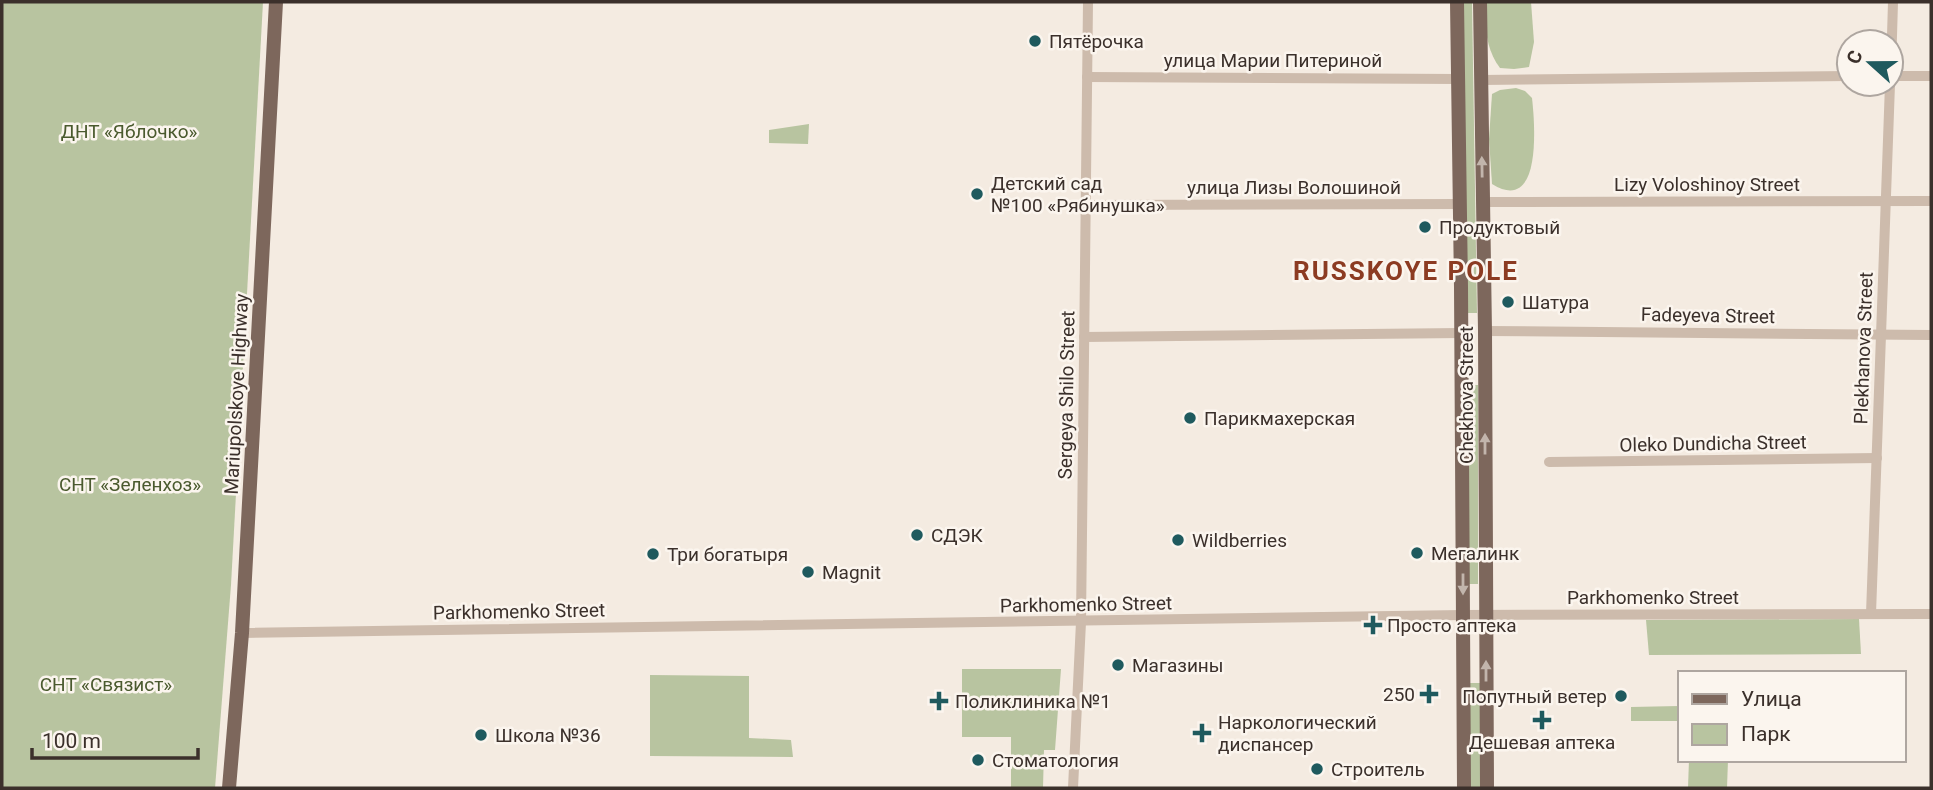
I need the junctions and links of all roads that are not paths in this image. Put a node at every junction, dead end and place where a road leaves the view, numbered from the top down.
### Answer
1 (276, 2) edge
2 (1088, 2) edge
3 (1457, 2) edge
4 (1480, 2) edge
5 (1894, 2) edge
6 (1893, 28) edge
7 (1835, 76) edge
8 (1905, 76) edge
9 (1931, 76) edge
10 (1087, 77) junction
11 (1458, 79) junction
12 (1481, 80) junction
13 (1890, 98) edge
14 (1886, 201) junction
15 (1931, 201) edge
16 (1483, 202) junction
17 (1460, 204) junction
18 (1086, 205) junction
19 (1485, 331) junction
20 (1461, 333) junction
21 (1931, 334) edge
22 (1881, 335) junction
23 (1084, 337) junction
24 (1877, 458) junction
25 (1549, 462) dead end
26 (1871, 614) junction
27 (1931, 614) edge
28 (1463, 615) junction
29 (1486, 615) junction
30 (1081, 622) junction
31 (242, 634) junction
32 (229, 788) edge
33 (1073, 788) edge
34 (1464, 788) edge
35 (1487, 788) edge

1 - 31 main road, Mariupolskoye Highway
2 - 10 street, Sergeya Shilo Street
3 - 11 main road, Chekhova Street
4 - 12 main road, Chekhova Street
5 - 6 street
7 - 12 street
8 - 9 street
10 - 11 street, улица Марии Питериной
10 - 18 street, Sergeya Shilo Street
11 - 17 main road, Chekhova Street
16 -> 12 main road, Chekhova Street
13 - 14 street, Plekhanova Street
14 - 15 street, Lizy Voloshinoy Street
14 - 16 street, Lizy Voloshinoy Street
14 - 22 street, Plekhanova Street
16 - 19 main road, Chekhova Street
17 - 18 street, улица Лизы Волошиной
17 - 20 main road, Chekhova Street
18 - 23 street, Sergeya Shilo Street
19 - 20 main road
19 - 22 street, Fadeyeva Street
29 -> 19 main road, Chekhova Street
20 - 23 street
20 -> 28 main road, Chekhova Street
21 - 22 street, Fadeyeva Street
22 - 24 street, Plekhanova Street
23 - 30 street, Sergeya Shilo Street
24 - 25 street, Oleko Dundicha Street
24 - 26 street, Plekhanova Street
26 - 27 street, Parkhomenko Street
26 - 29 street, Parkhomenko Street
28 - 29 street, Parkhomenko Street
28 - 30 street, Parkhomenko Street
28 - 34 main road, Chekhova Street
35 -> 29 main road, Chekhova Street
30 - 31 street, Parkhomenko Street
30 - 33 street, Sergeya Shilo Street
31 - 32 main road, Mariupolskoye Highway

